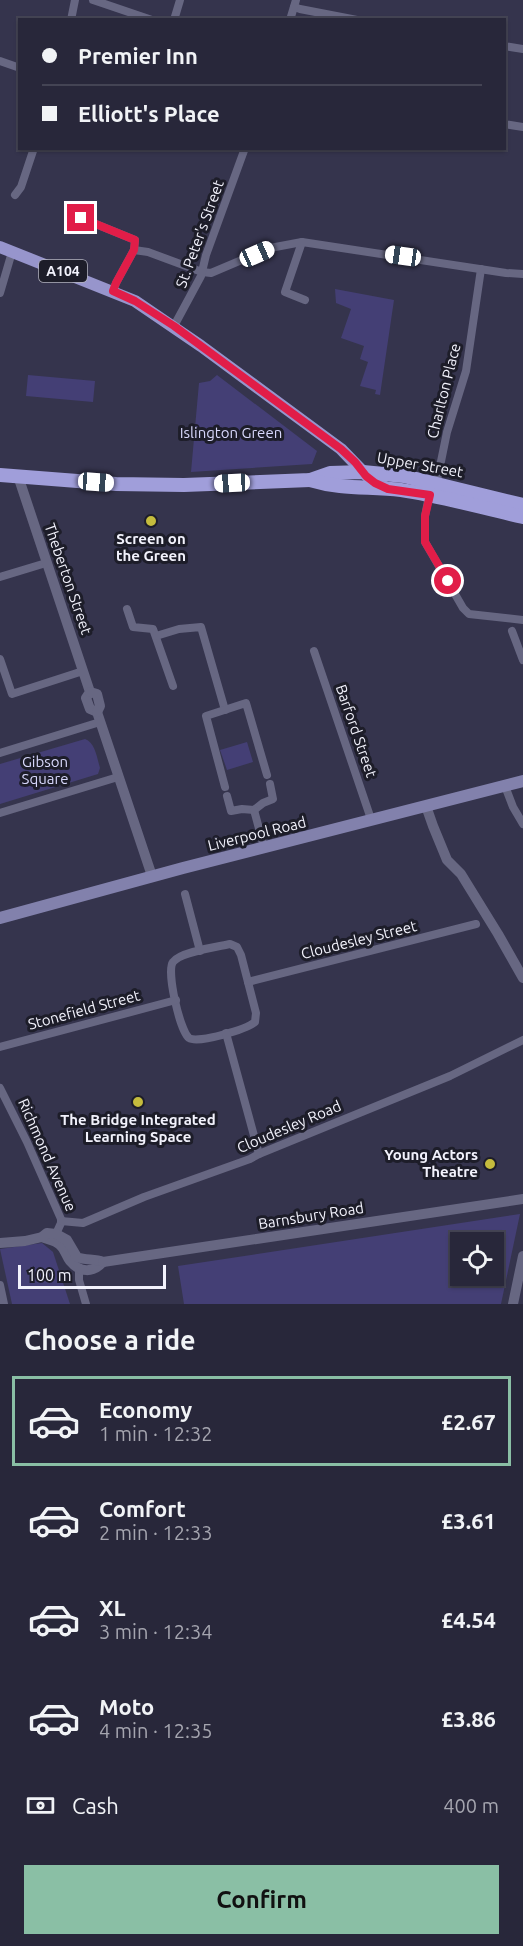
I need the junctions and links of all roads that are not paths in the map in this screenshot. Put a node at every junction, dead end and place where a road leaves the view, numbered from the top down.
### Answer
1 (75, 0) edge
2 (93, 0) edge
3 (180, 0) edge
4 (295, 3) edge
5 (71, 18) edge
6 (146, 18) edge
7 (175, 18) edge
8 (291, 18) edge
9 (347, 18) edge
10 (506, 46) edge
11 (523, 49) edge
12 (0, 61) edge
13 (18, 67) edge
14 (506, 124) edge
15 (523, 127) edge
16 (34, 150) edge
17 (244, 150) edge
18 (15, 195) dead end
19 (81, 218) dead end
20 (302, 242) junction
21 (6, 250) edge
22 (134, 250) junction
23 (481, 269) junction
24 (202, 272) junction
25 (523, 274) edge
26 (113, 291) junction
27 (0, 293) edge
28 (305, 300) dead end
29 (174, 326) junction
30 (363, 472) junction
31 (0, 475) edge
32 (18, 476) junction
33 (310, 480) junction
34 (388, 489) junction
35 (433, 489) junction
36 (523, 505) edge
37 (523, 517) edge
38 (46, 563) junction
39 (0, 577) edge
40 (127, 609) dead end
41 (523, 620) edge
42 (512, 631) dead end
43 (156, 636) junction
44 (314, 651) dead end
45 (0, 659) edge
46 (523, 660) edge
47 (83, 671) junction
48 (173, 687) dead end
49 (225, 710) junction
50 (99, 717) junction
51 (0, 753) edge
52 (267, 775) dead end
53 (118, 777) junction
54 (523, 781) edge
55 (270, 784) dead end
56 (505, 786) junction
57 (426, 806) junction
58 (254, 810) junction
59 (0, 813) edge
60 (371, 819) junction
61 (523, 824) edge
62 (264, 847) junction
63 (152, 876) junction
64 (185, 894) dead end
65 (0, 918) edge
66 (476, 924) dead end
67 (200, 951) junction
68 (523, 978) edge
69 (248, 982) junction
70 (176, 1000) junction
71 (226, 1033) junction
72 (523, 1040) edge
73 (0, 1047) edge
74 (0, 1088) edge
75 (260, 1154) junction
76 (523, 1199) edge
77 (61, 1221) junction
78 (56, 1234) junction
79 (42, 1237) junction
80 (0, 1243) edge
81 (523, 1260) edge
82 (103, 1263) junction
83 (79, 1269) junction
84 (0, 1285) edge
85 (4, 1304) edge
86 (87, 1304) edge
87 (513, 1304) edge

1 - 5 street
2 - 6 street
3 - 7 street
4 - 8 street
4 - 9 street
10 - 11 street
12 - 13 street
14 - 15 street
16 - 18 street
17 - 24 street, St. Peter's Street
19 - 22 street
20 - 23 street
20 - 24 street
20 - 28 street
21 - 26 main road, A104
21 - 27 street
22 - 24 street
22 - 26 street
23 - 25 street
23 - 35 street, Charlton Place
24 - 29 street, St. Peter's Street
26 - 29 main road, A104
29 - 30 main road, A104
30 - 33 highway, Upper Street
30 - 34 main road, A104
30 - 35 highway, Upper Street
31 - 32 highway, Upper Street
32 - 33 highway, Upper Street
32 - 38 street, Theberton Street
33 - 34 highway, Upper Street
34 - 35 highway, Upper Street
35 - 36 highway, Upper Street
35 - 37 highway, Upper Street
35 - 41 street, Charlton Place
38 - 39 street
38 - 47 street, Theberton Street
40 - 43 street
42 - 46 street
43 - 48 street
43 - 49 street
44 - 60 street, Barford Street
45 - 47 street
47 - 50 street, Theberton Street
49 - 52 street
49 - 58 street
50 - 51 street
50 - 53 street, Theberton Street
53 - 59 street
53 - 63 street, Theberton Street
54 - 56 main road, Liverpool Road
55 - 58 street
56 - 57 main road, Liverpool Road
56 - 61 street
57 - 60 main road, Liverpool Road
57 - 68 street
58 - 62 street
60 - 62 main road, Liverpool Road
62 - 63 main road, Liverpool Road
63 - 65 main road, Liverpool Road
64 - 67 street
66 - 69 street, Cloudesley Street
67 - 69 street
67 - 70 street
69 - 71 street
70 - 71 street
70 - 73 street, Stonefield Street
71 - 75 street
72 - 75 street, Cloudesley Road
74 - 77 street, Richmond Avenue
75 - 77 street, Cloudesley Road
76 - 82 street, Barnsbury Road
77 - 78 street, Richmond Avenue
78 - 79 street, Richmond Avenue
78 - 82 street, Richmond Avenue
79 - 80 street, Richmond Avenue
79 - 83 street
81 - 87 street
82 - 83 street
83 - 86 street
84 - 85 street

